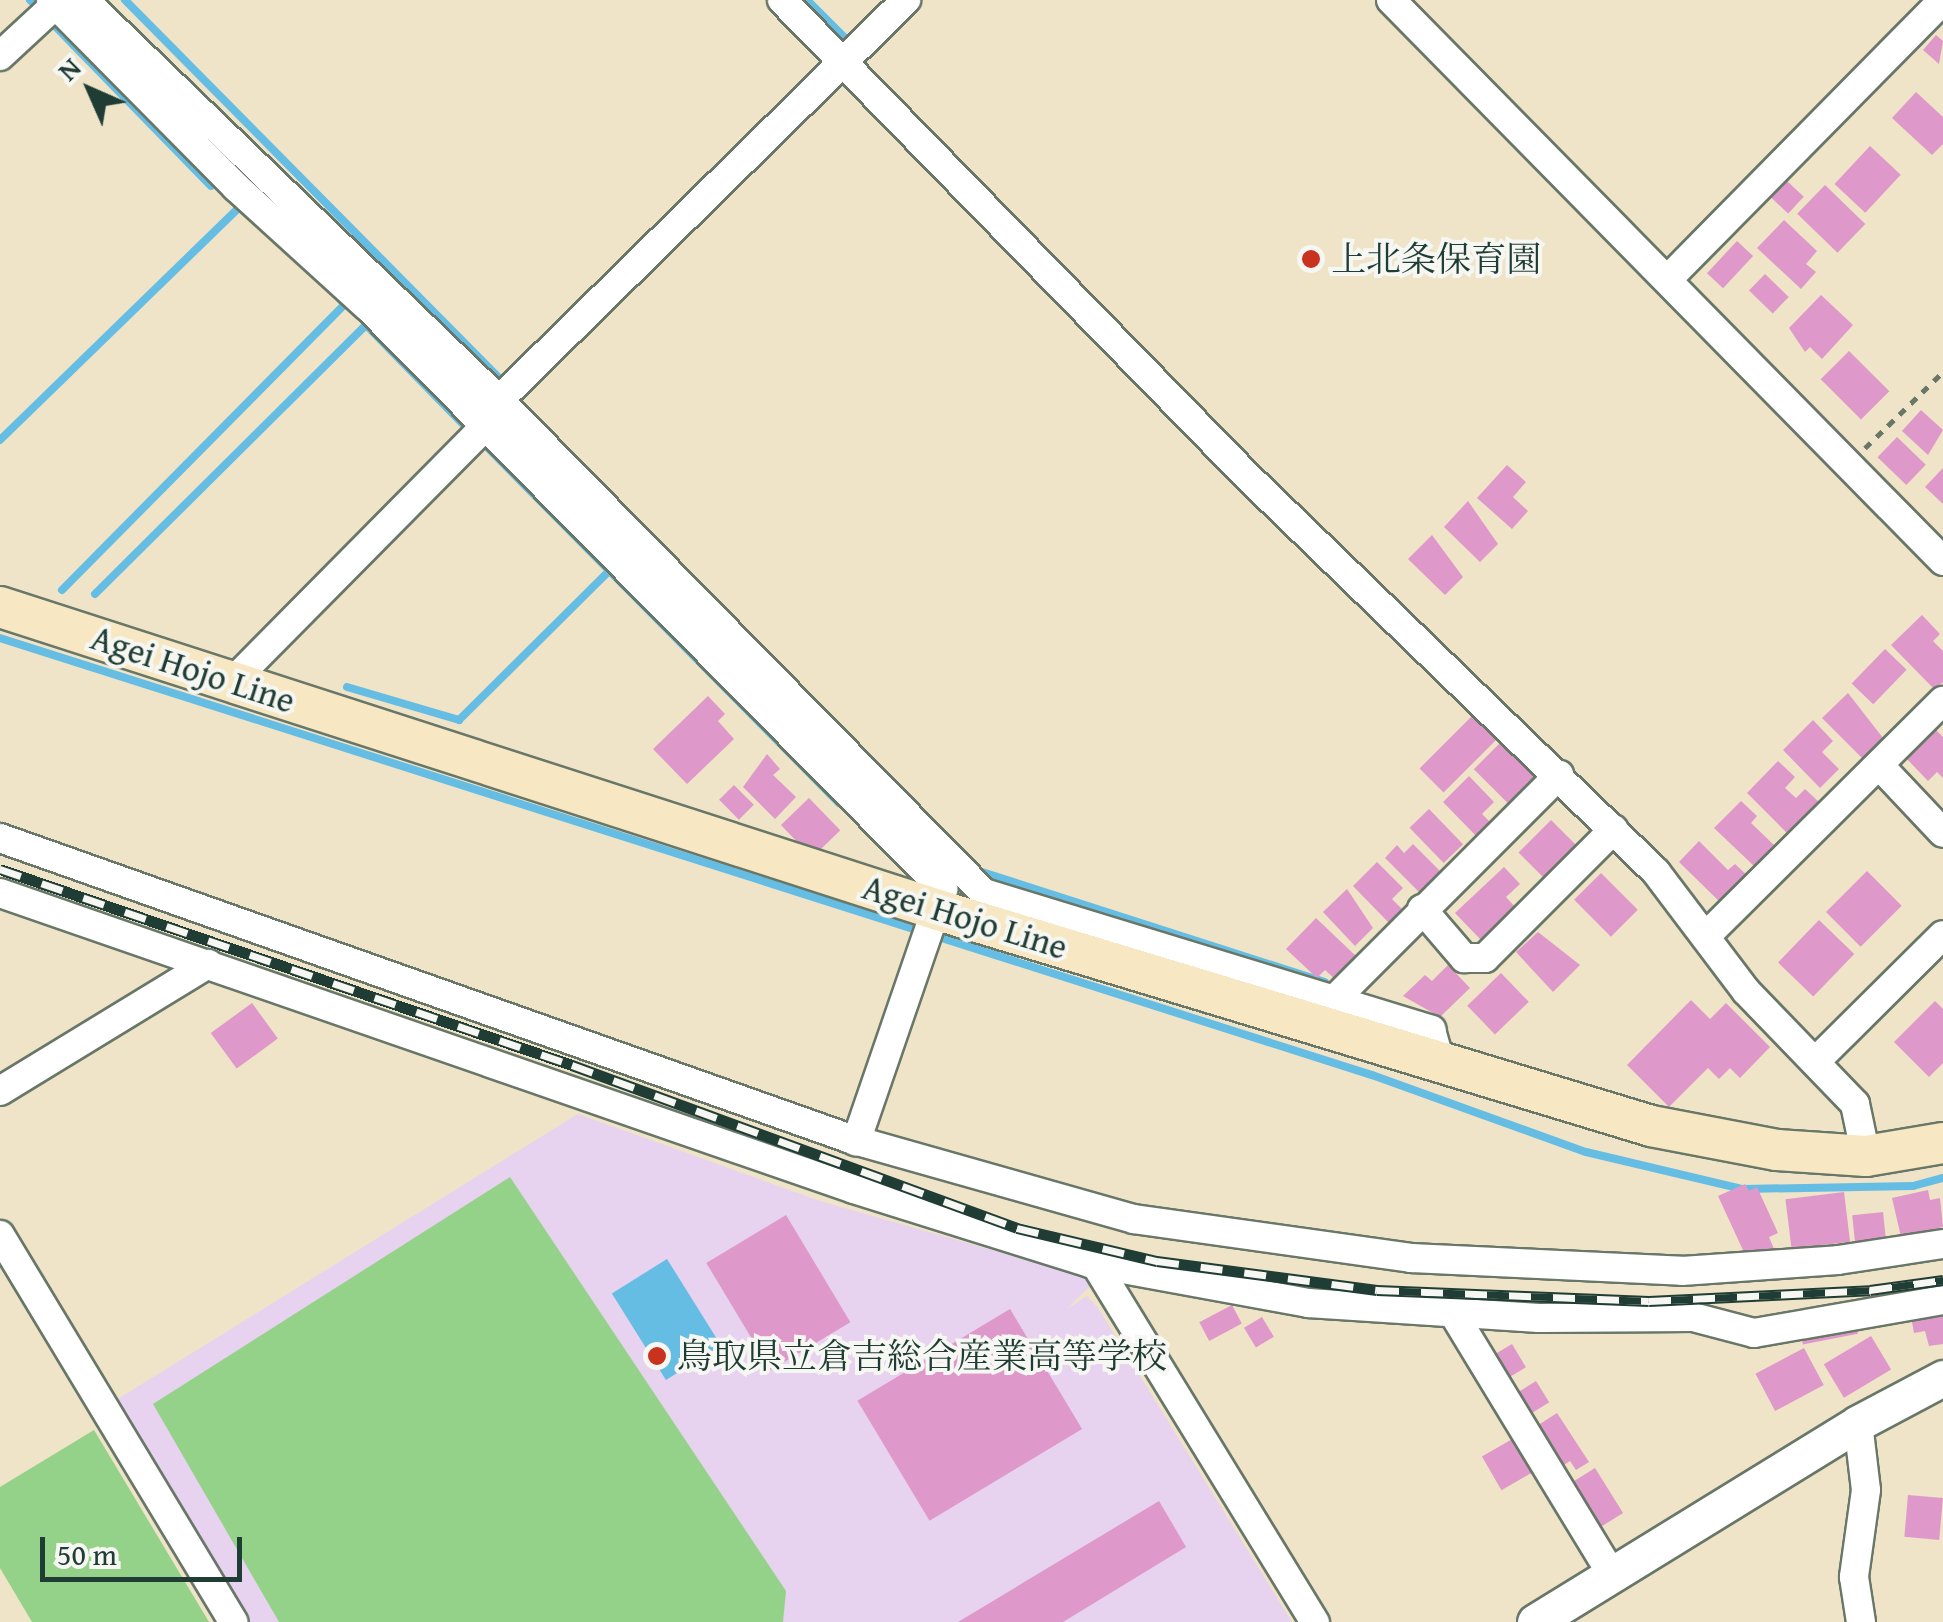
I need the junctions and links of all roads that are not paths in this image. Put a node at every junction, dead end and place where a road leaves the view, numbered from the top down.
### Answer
1 (84, 0) edge
2 (782, 0) edge
3 (906, 0) edge
4 (1392, 0) edge
5 (1943, 0) edge
6 (53, 2) edge
7 (0, 56) edge
8 (842, 62) junction
9 (1669, 278) junction
10 (498, 400) junction
11 (484, 427) junction
12 (1943, 561) edge
13 (0, 607) edge
14 (232, 682) junction
15 (1943, 701) edge
16 (1879, 765) junction
17 (1558, 775) junction
18 (1614, 829) junction
19 (1943, 833) edge
20 (0, 838) edge
21 (0, 892) edge
22 (950, 892) junction
23 (1422, 910) junction
24 (1943, 935) edge
25 (1706, 936) junction
26 (208, 964) junction
27 (1333, 1000) junction
28 (1440, 1062) junction
29 (1816, 1062) junction
30 (0, 1091) edge
31 (856, 1141) junction
32 (1943, 1143) edge
33 (1866, 1156) junction
34 (0, 1236) edge
35 (1943, 1244) edge
36 (1096, 1264) junction
37 (1943, 1300) edge
38 (1453, 1313) junction
39 (1943, 1378) edge
40 (1858, 1423) junction
41 (1612, 1576) junction
42 (233, 1622) edge
43 (1315, 1622) edge
44 (1535, 1622) edge
45 (1861, 1622) edge

1 - 10 street
2 - 8 street
3 - 8 street
4 - 9 street
5 - 9 street
6 - 7 street
6 - 11 street
8 - 10 street
8 - 17 street
9 - 12 street
10 - 11 street
10 - 22 street
11 - 14 street
11 - 22 street
13 - 14 main road, Agei Hojo Line
14 - 22 main road, Agei Hojo Line
15 - 16 street
16 - 19 street
16 - 25 street
17 - 18 street
17 - 23 street
18 - 23 street
18 - 25 street
20 - 31 street
21 - 26 street
22 - 27 street
22 - 28 main road, Agei Hojo Line
22 - 31 street
23 - 27 street
24 - 29 street
25 - 29 street
26 - 30 street
26 - 36 street
27 - 28 street
28 - 33 main road, Agei Hojo Line
29 - 33 street
31 - 35 street
32 - 33 main road, Agei Hojo Line
34 - 42 street
36 - 38 street
36 - 43 street
37 - 38 street
38 - 41 street
39 - 40 street
40 - 41 street
40 - 45 street
41 - 44 street

